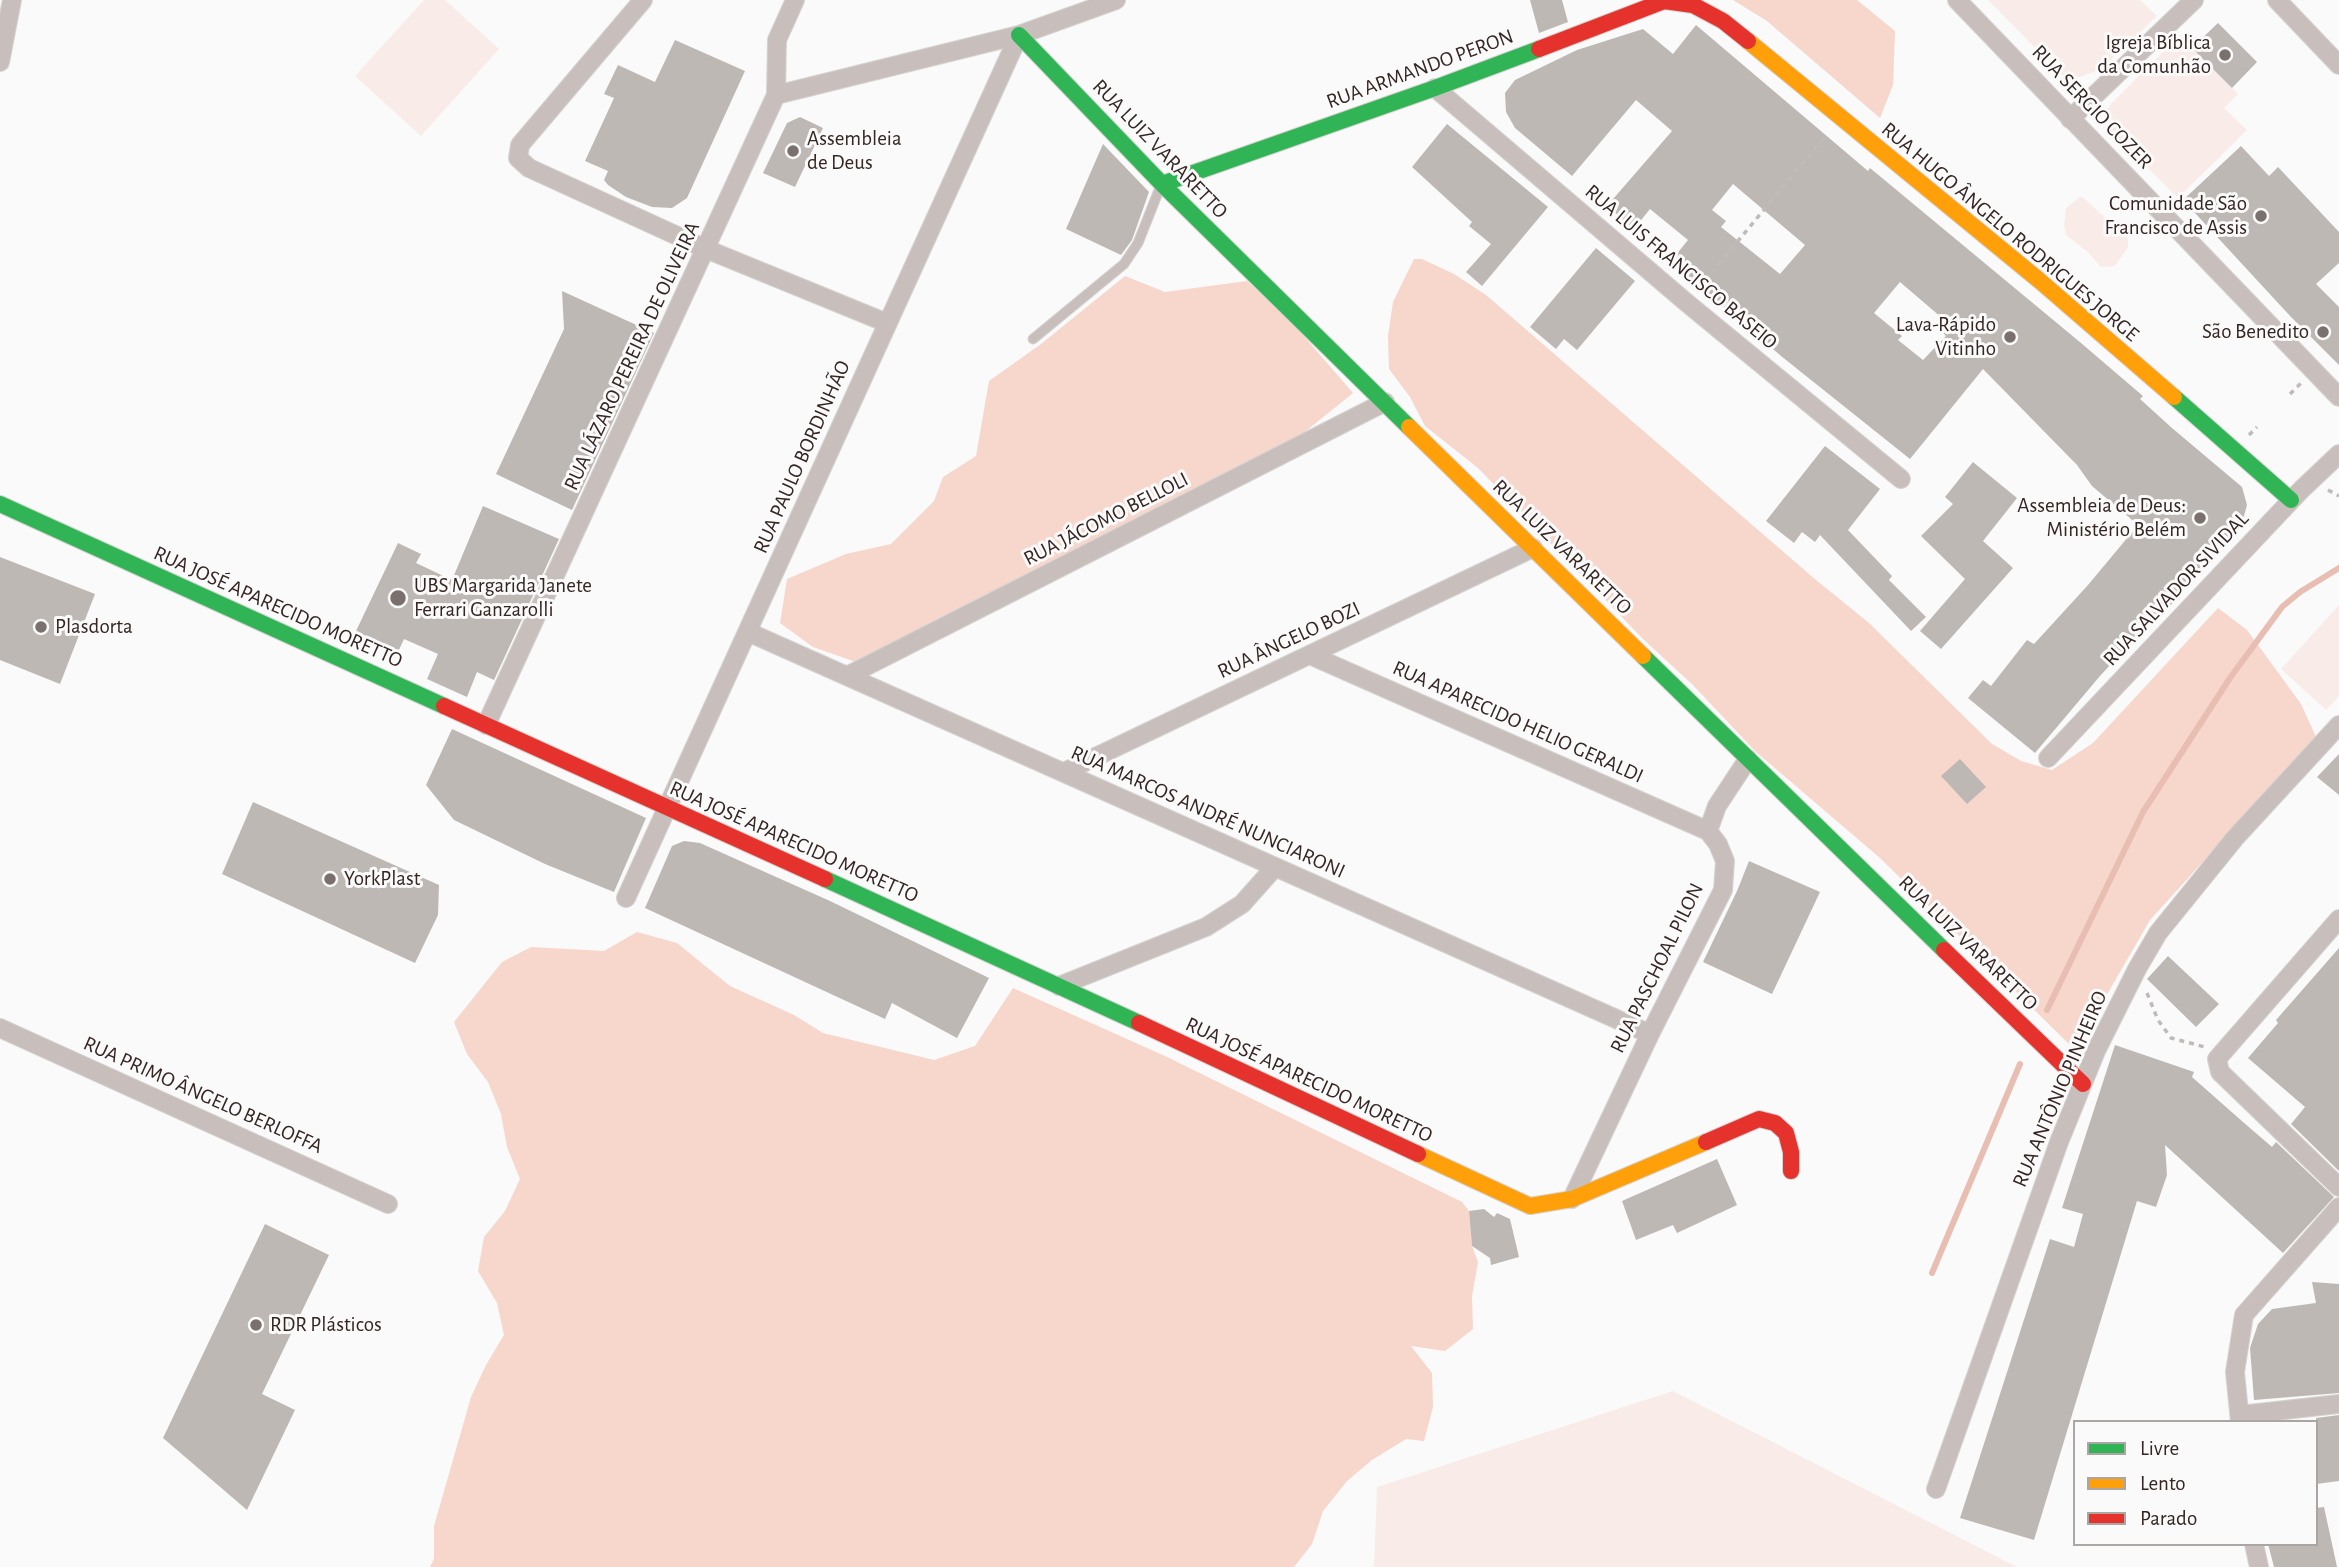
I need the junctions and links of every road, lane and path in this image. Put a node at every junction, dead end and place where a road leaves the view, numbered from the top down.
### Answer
1 (12, 0) edge
2 (643, 0) edge
3 (794, 0) edge
4 (1116, 0) edge
5 (1957, 0) edge
6 (2194, 0) edge
7 (2277, 0) edge
8 (1693, 5) joint
9 (1019, 35) junction
10 (0, 62) edge
11 (2339, 65) edge
12 (1435, 88) junction
13 (776, 95) junction
14 (1841, 117) junction
15 (2070, 118) junction
16 (1162, 184) junction
17 (706, 249) junction
18 (1687, 303) junction
19 (887, 323) junction
20 (1033, 339) dead end
21 (2339, 397) edge
22 (1385, 402) junction
23 (2339, 454) edge
24 (1901, 479) dead end
25 (2291, 500) junction
26 (0, 504) edge
27 (1534, 548) junction
28 (748, 632) junction
29 (1310, 654) junction
30 (847, 676) junction
31 (486, 725) junction
32 (2339, 725) edge
33 (2048, 758) dead end
34 (1748, 759) junction
35 (1064, 772) junction
36 (668, 808) junction
37 (1708, 831) junction
38 (1275, 867) junction
39 (626, 898) dead end
40 (2339, 919) edge
41 (2137, 969) junction
42 (1059, 986) junction
43 (0, 1028) edge
44 (1650, 1034) junction
45 (2220, 1055) junction
46 (2083, 1084) junction
47 (1791, 1171) dead end
48 (2339, 1187) edge
49 (1572, 1199) junction
50 (388, 1204) dead end
51 (2339, 1207) edge
52 (2339, 1404) edge
53 (2240, 1418) edge
54 (1937, 1489) dead end
55 (2254, 1546) edge
56 (2259, 1567) edge

1 - 10 street
2 - 17 street
3 - 13 street, RUA LÁZARO PEREIRA DE OLIVEIRA
4 - 9 street
5 - 15 street, RUA SERGIO COZER
6 - 15 street
7 - 11 street
8 - 12 street, RUA ARMANDO PERON
8 - 14 street, RUA HUGO ÂNGELO RODRIGUES JORGE
9 - 13 street
9 - 16 street, RUA LUIZ VARARETTO
9 - 19 street, RUA PAULO BORDINHÃO
12 - 16 street, RUA ARMANDO PERON
12 - 18 street, RUA LUIS FRANCISCO BASEIO
13 - 17 street, RUA LÁZARO PEREIRA DE OLIVEIRA
14 - 18 path
14 - 25 street, RUA HUGO ÂNGELO RODRIGUES JORGE
15 - 21 street, RUA SERGIO COZER
16 - 20 lane
16 - 22 street, RUA LUIZ VARARETTO
17 - 19 street
17 - 31 street, RUA LÁZARO PEREIRA DE OLIVEIRA
18 - 24 street, RUA LUIS FRANCISCO BASEIO
19 - 28 street, RUA PAULO BORDINHÃO
22 - 27 street, RUA LUIZ VARARETTO
22 - 30 street, RUA JÁCOMO BELLOLI
23 - 25 street, RUA SALVADOR SIVIDAL
25 - 33 street, RUA SALVADOR SIVIDAL
26 - 31 street, RUA JOSÉ APARECIDO MORETTO
27 - 29 street, RUA ÂNGELO BOZI
27 - 34 street, RUA LUIZ VARARETTO
28 - 30 street, RUA MARCOS ANDRÉ NUNCIARONI
28 - 36 street, RUA PAULO BORDINHÃO
29 - 35 street, RUA ÂNGELO BOZI
29 - 37 street, RUA APARECIDO HELIO GERALDI
30 - 35 street, RUA MARCOS ANDRÉ NUNCIARONI
31 - 36 street, RUA JOSÉ APARECIDO MORETTO
32 - 41 street, RUA ANTÔNIO PINHEIRO
34 - 37 street
34 - 46 street, RUA LUIZ VARARETTO
35 - 38 street, RUA MARCOS ANDRÉ NUNCIARONI
36 - 39 street, RUA PAULO BORDINHÃO
36 - 42 street, RUA JOSÉ APARECIDO MORETTO
37 - 44 street, RUA PASCHOAL PILON
38 - 42 street
38 - 44 street, RUA MARCOS ANDRÉ NUNCIARONI
40 - 45 street
41 - 45 path
41 - 46 street, RUA ANTÔNIO PINHEIRO
42 - 49 street, RUA JOSÉ APARECIDO MORETTO
43 - 50 street, RUA PRIMO ÂNGELO BERLOFFA
44 - 49 street, RUA PASCHOAL PILON
45 - 48 street
46 - 54 street, RUA ANTÔNIO PINHEIRO
47 - 49 street, RUA JOSÉ APARECIDO MORETTO
51 - 53 street
52 - 53 street
55 - 56 street

